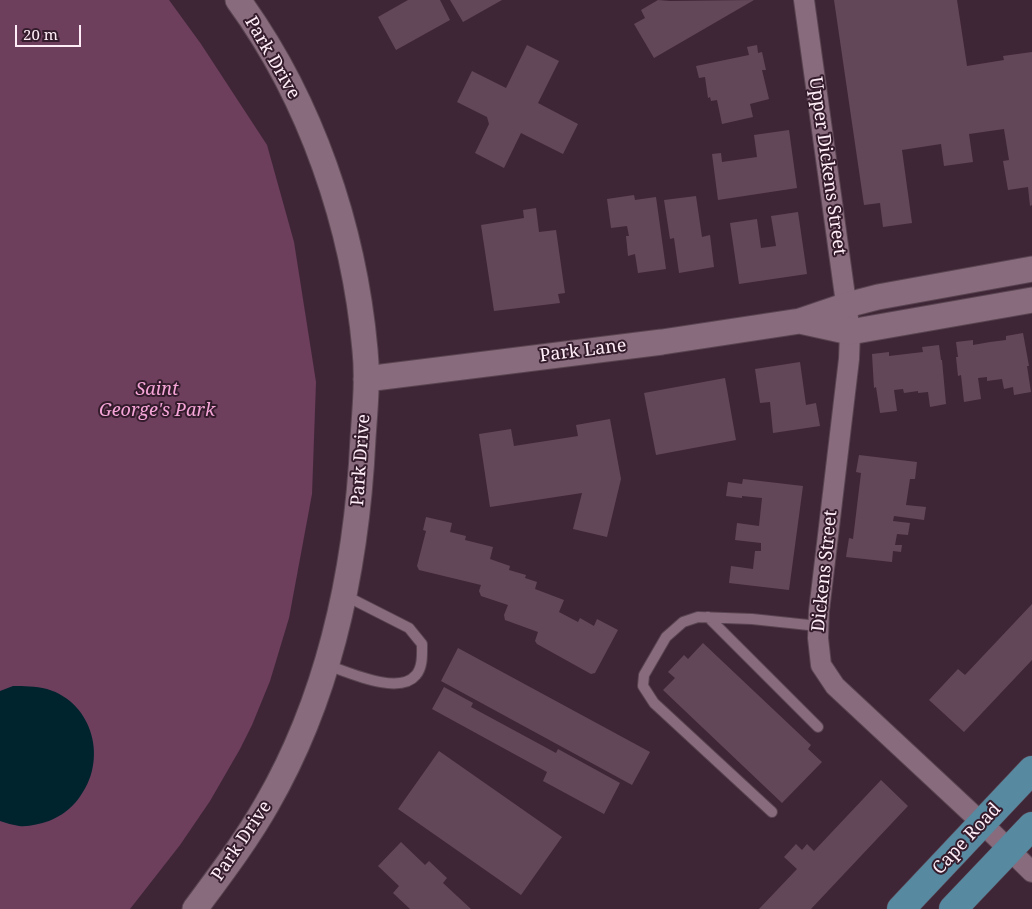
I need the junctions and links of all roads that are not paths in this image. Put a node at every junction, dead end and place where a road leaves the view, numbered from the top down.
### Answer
1 (238, 0) edge
2 (804, 0) edge
3 (1032, 269) edge
4 (1032, 300) edge
5 (847, 305) junction
6 (800, 322) junction
7 (850, 332) junction
8 (366, 379) junction
9 (344, 595) junction
10 (708, 617) junction
11 (818, 626) junction
12 (326, 665) junction
13 (818, 727) dead end
14 (1032, 770) edge
15 (772, 812) dead end
16 (982, 823) junction
17 (1032, 826) edge
18 (1009, 850) junction
19 (1032, 872) edge
20 (195, 909) edge
21 (901, 909) edge
22 (953, 909) edge

1 - 8 street, Park Drive
2 - 5 street, Upper Dickens Street
3 - 5 street, Park Lane
4 - 7 street, Park Lane
5 - 6 street, Park Lane
5 - 7 street, Upper Dickens Street
6 - 7 street, Park Lane
6 - 8 street, Park Lane
7 - 11 street, Dickens Street
8 - 9 street, Park Drive
9 - 12 street, Park Drive
9 - 12 lane
10 - 11 lane
10 - 13 lane
10 - 15 lane
11 - 16 street, Dickens Street
12 - 20 street, Park Drive
14 - 16 main road, Cape Road
16 - 18 street, Dickens Street
16 - 21 main road, Cape Road
17 - 18 main road
18 - 19 street, Dickens Street
18 - 22 main road

